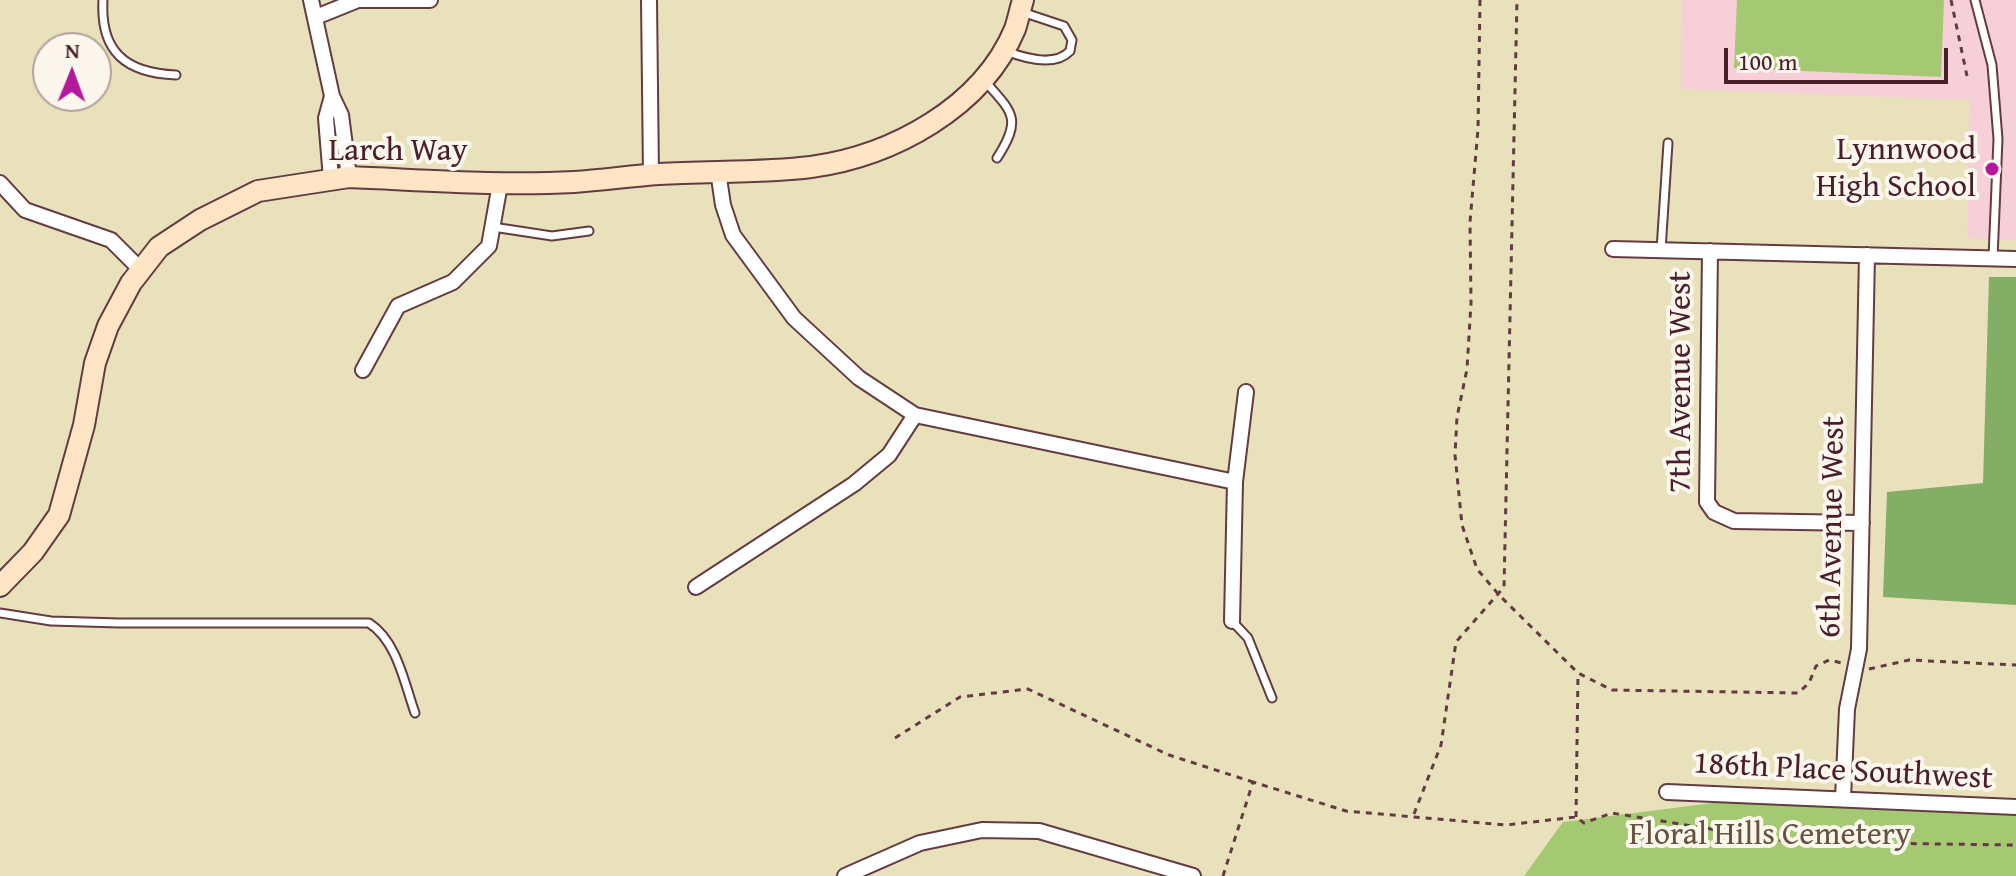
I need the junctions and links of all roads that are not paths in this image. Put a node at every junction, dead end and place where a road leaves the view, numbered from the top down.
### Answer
1 (103, 0) edge
2 (311, 0) edge
3 (430, 0) edge
4 (649, 0) edge
5 (1975, 0) edge
6 (1021, 6) edge
7 (316, 17) junction
8 (1003, 50) junction
9 (176, 75) dead end
10 (982, 78) junction
11 (1668, 143) dead end
12 (997, 158) dead end
13 (718, 171) junction
14 (651, 175) junction
15 (340, 178) junction
16 (0, 183) edge
17 (500, 184) junction
18 (493, 227) junction
19 (589, 231) dead end
20 (1613, 249) dead end
21 (1661, 250) junction
22 (1710, 251) junction
23 (1867, 255) junction
24 (1993, 258) junction
25 (2016, 259) edge
26 (141, 270) junction
27 (363, 370) dead end
28 (1246, 392) dead end
29 (915, 415) junction
30 (1235, 482) junction
31 (1862, 523) junction
32 (0, 586) edge
33 (696, 587) dead end
34 (0, 613) edge
35 (1232, 621) joint
36 (1272, 698) dead end
37 (415, 713) dead end
38 (1667, 792) dead end
39 (1843, 798) junction
40 (2016, 807) edge
41 (1150, 870) edge
42 (845, 876) edge
43 (1193, 876) edge

1 - 9 lane
2 - 7 street
3 - 7 street
4 - 14 street
5 - 24 lane
6 - 8 main road, Larch Way
6 - 8 lane
7 - 15 street
8 - 10 main road, Larch Way
10 - 12 lane
10 - 13 main road, Larch Way
11 - 21 lane
13 - 14 main road, Larch Way
13 - 29 street
14 - 17 main road, Larch Way
15 - 17 main road, Larch Way
15 - 26 main road, Larch Way
16 - 26 street
17 - 18 street
18 - 19 lane
18 - 27 street
20 - 21 street
21 - 22 street
22 - 23 street
22 - 31 street, 7th Avenue West
23 - 24 street
23 - 31 street, 6th Avenue West
24 - 25 street
26 - 32 main road, Larch Way
28 - 30 street
29 - 30 street
29 - 33 street
30 - 35 street
31 - 39 street, 6th Avenue West
34 - 37 lane
35 - 36 lane
38 - 39 street, 186th Place Southwest
39 - 40 street, 186th Place Southwest
41 - 42 street
41 - 43 street

